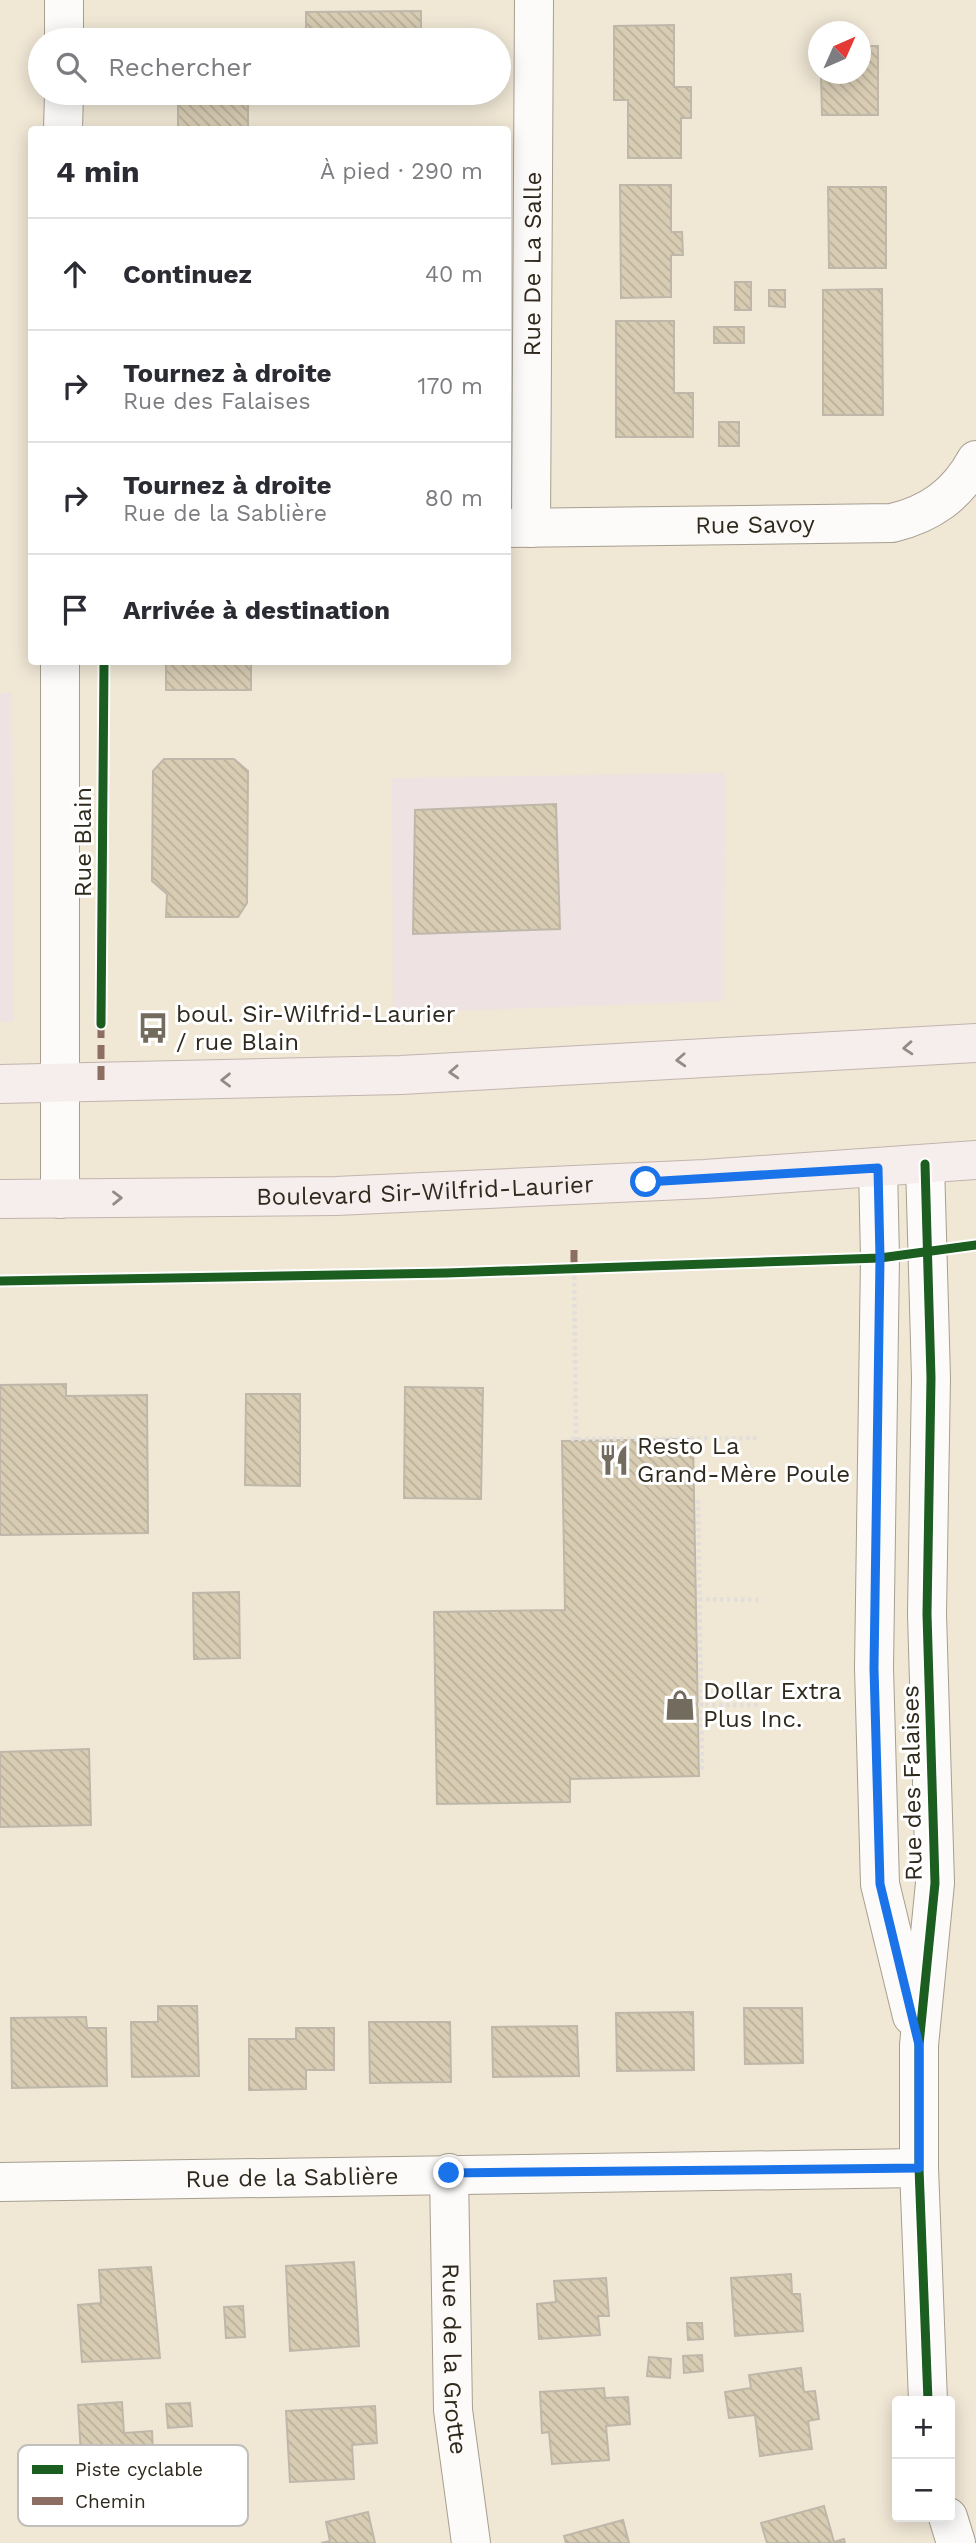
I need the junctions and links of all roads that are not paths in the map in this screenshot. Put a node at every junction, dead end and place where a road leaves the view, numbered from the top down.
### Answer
1 (64, 0) edge
2 (534, 0) edge
3 (64, 28) edge
4 (64, 105) edge
5 (63, 126) edge
6 (976, 460) edge
7 (519, 528) edge
8 (60, 665) edge
9 (976, 1043) edge
10 (60, 1083) junction
11 (0, 1084) edge
12 (976, 1160) edge
13 (925, 1164) junction
14 (878, 1168) junction
15 (0, 1199) edge
16 (60, 1199) junction
17 (919, 2045) junction
18 (919, 2168) junction
19 (449, 2173) junction
20 (0, 2182) edge
21 (928, 2396) edge
22 (950, 2522) edge
23 (471, 2543) edge
24 (956, 2543) edge

1 - 3 street
2 - 7 street, Rue De La Salle
4 - 5 street
6 - 7 street, Rue Savoy
8 - 10 street, Rue Blain
9 -> 10 main road
10 - 11 main road
10 - 16 street, Rue Blain
12 - 13 main road, Boulevard Sir-Wilfrid-Laurier
13 - 14 main road, Boulevard Sir-Wilfrid-Laurier
13 - 17 street, Rue des Falaises
16 -> 14 main road, Boulevard Sir-Wilfrid-Laurier
14 - 17 street, Rue des Falaises
15 - 16 main road, Boulevard Sir-Wilfrid-Laurier
17 - 18 street, Rue des Falaises
18 - 19 street, Rue de la Sablière
18 - 21 street, Rue des Falaises
19 - 20 street, Rue de la Sablière
19 - 23 street, Rue de la Grotte
22 - 24 street

